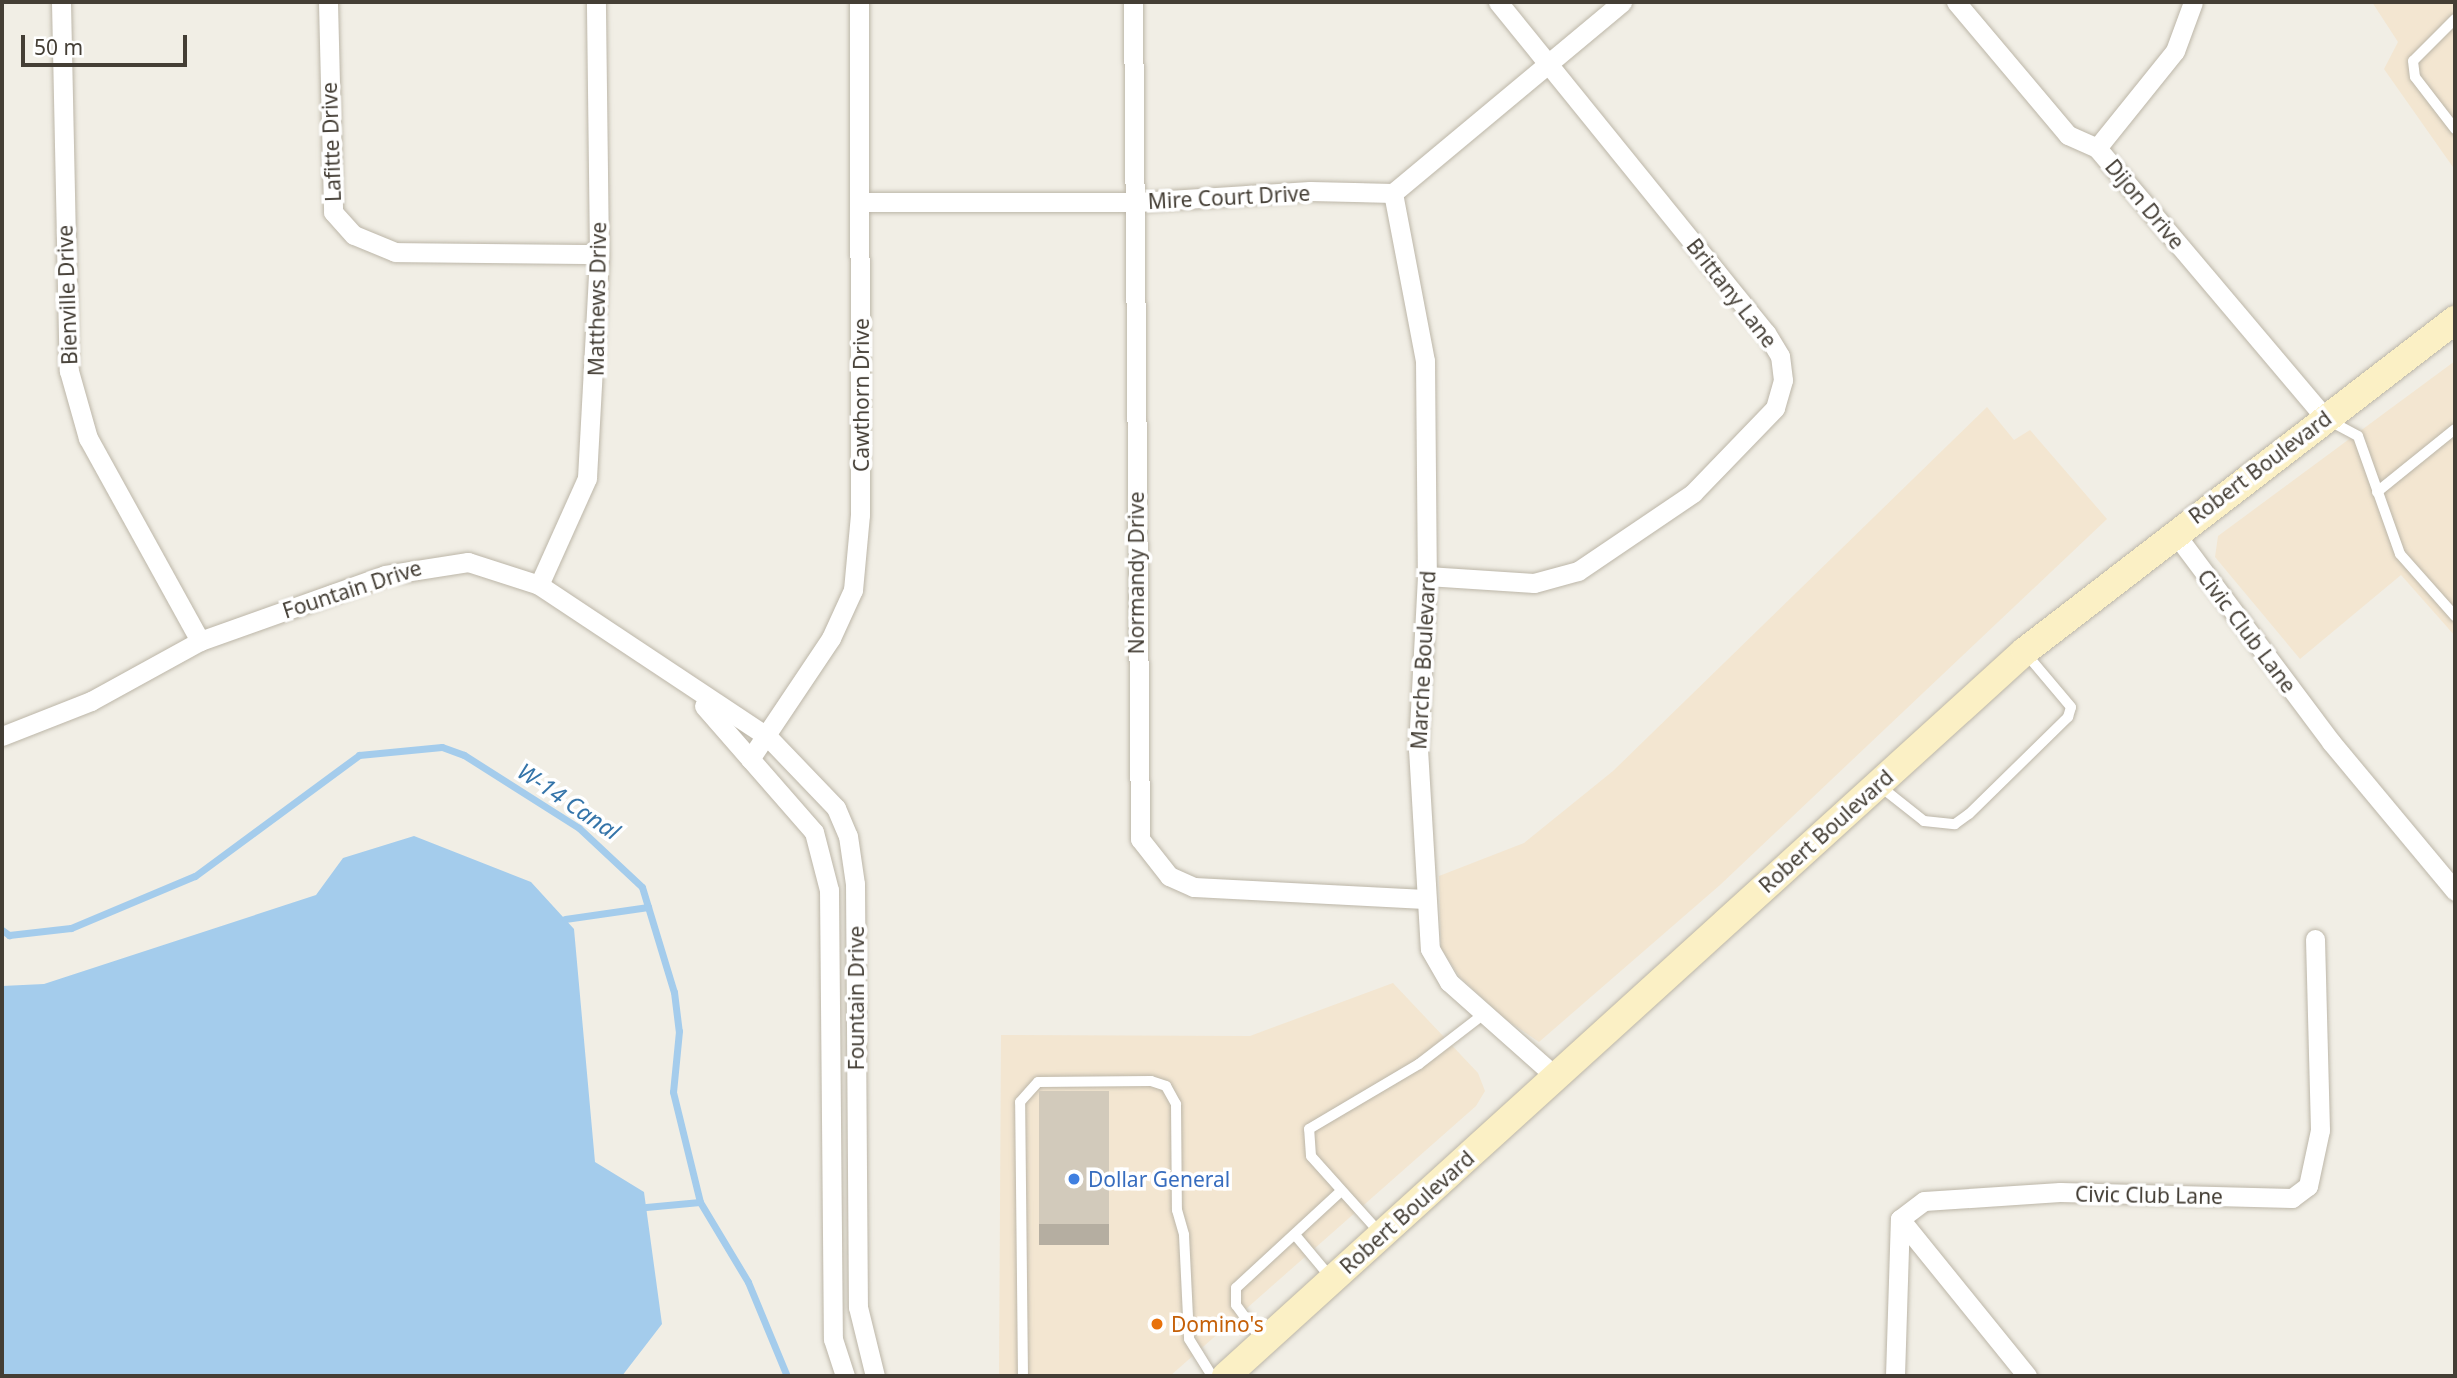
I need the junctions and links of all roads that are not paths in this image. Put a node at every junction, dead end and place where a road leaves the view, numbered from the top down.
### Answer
1 (61, 2) edge
2 (328, 2) edge
3 (596, 2) edge
4 (859, 2) edge
5 (1133, 2) edge
6 (1498, 2) edge
7 (1622, 2) edge
8 (1956, 2) edge
9 (2193, 2) edge
10 (2455, 19) edge
11 (1546, 61) junction
12 (2455, 129) edge
13 (2097, 148) junction
14 (1393, 193) junction
15 (862, 202) junction
16 (1138, 202) junction
17 (600, 254) junction
18 (2455, 320) edge
19 (2325, 418) junction
20 (2455, 429) edge
21 (2377, 492) junction
22 (2174, 532) junction
23 (1427, 576) junction
24 (538, 585) junction
25 (2455, 616) edge
26 (200, 641) junction
27 (2025, 652) junction
28 (692, 692) junction
29 (2, 736) edge
30 (768, 737) junction
31 (750, 759) junction
32 (1878, 785) junction
33 (2455, 891) edge
34 (1425, 899) junction
35 (2315, 939) dead end
36 (832, 984) junction
37 (856, 984) junction
38 (1485, 1013) junction
39 (1556, 1077) junction
40 (1341, 1191) junction
41 (1900, 1219) junction
42 (1382, 1235) junction
43 (1296, 1236) junction
44 (1332, 1279) junction
45 (1263, 1342) junction
46 (845, 1376) edge
47 (874, 1376) edge
48 (1023, 1376) edge
49 (1212, 1376) edge
50 (1226, 1376) edge
51 (1895, 1376) edge
52 (2027, 1376) edge

1 - 26 street, Bienville Drive
2 - 17 street, Lafitte Drive
3 - 17 street, Matthews Drive
4 - 15 street, Cawthorn Drive
5 - 16 street, Normandy Drive
6 - 11 street, Brittany Lane
7 - 11 street
8 - 13 street, Dijon Drive
9 - 13 street
10 - 12 lane
11 - 14 street
11 - 23 street, Brittany Lane
13 - 19 street, Dijon Drive
14 - 16 street, Mire Court Drive
14 - 23 street, Marche Boulevard
15 - 16 street, Mire Court Drive
15 - 30 street, Cawthorn Drive
16 - 34 street, Normandy Drive
17 - 24 street, Matthews Drive
18 - 19 main road, Robert Boulevard
19 - 21 lane
19 - 22 main road, Robert Boulevard
20 - 21 lane
21 - 25 lane
22 - 27 main road, Robert Boulevard
22 - 33 street, Civic Club Lane
23 - 34 street, Marche Boulevard
24 - 26 street, Fountain Drive
24 - 28 street, Fountain Drive
26 - 29 street, Fountain Drive
27 - 32 main road, Robert Boulevard
27 - 32 lane
28 - 30 street, Fountain Drive
28 - 31 street, Fountain Drive
30 - 31 street, Cawthorn Drive
30 - 37 street, Fountain Drive
31 - 36 street, Fountain Drive
32 - 39 main road, Robert Boulevard
34 - 38 street, Marche Boulevard
35 - 41 street, Civic Club Lane
36 - 37 street
36 - 46 street, Fountain Drive
37 - 47 street, Fountain Drive
38 - 39 street, Marche Boulevard
38 - 40 lane
39 - 42 main road, Robert Boulevard
40 - 42 lane
40 - 43 lane
41 - 51 street
41 - 52 street
42 - 44 main road, Robert Boulevard
43 - 44 lane
43 - 45 lane
44 - 45 main road, Robert Boulevard
45 - 50 main road, Robert Boulevard
48 - 49 lane

